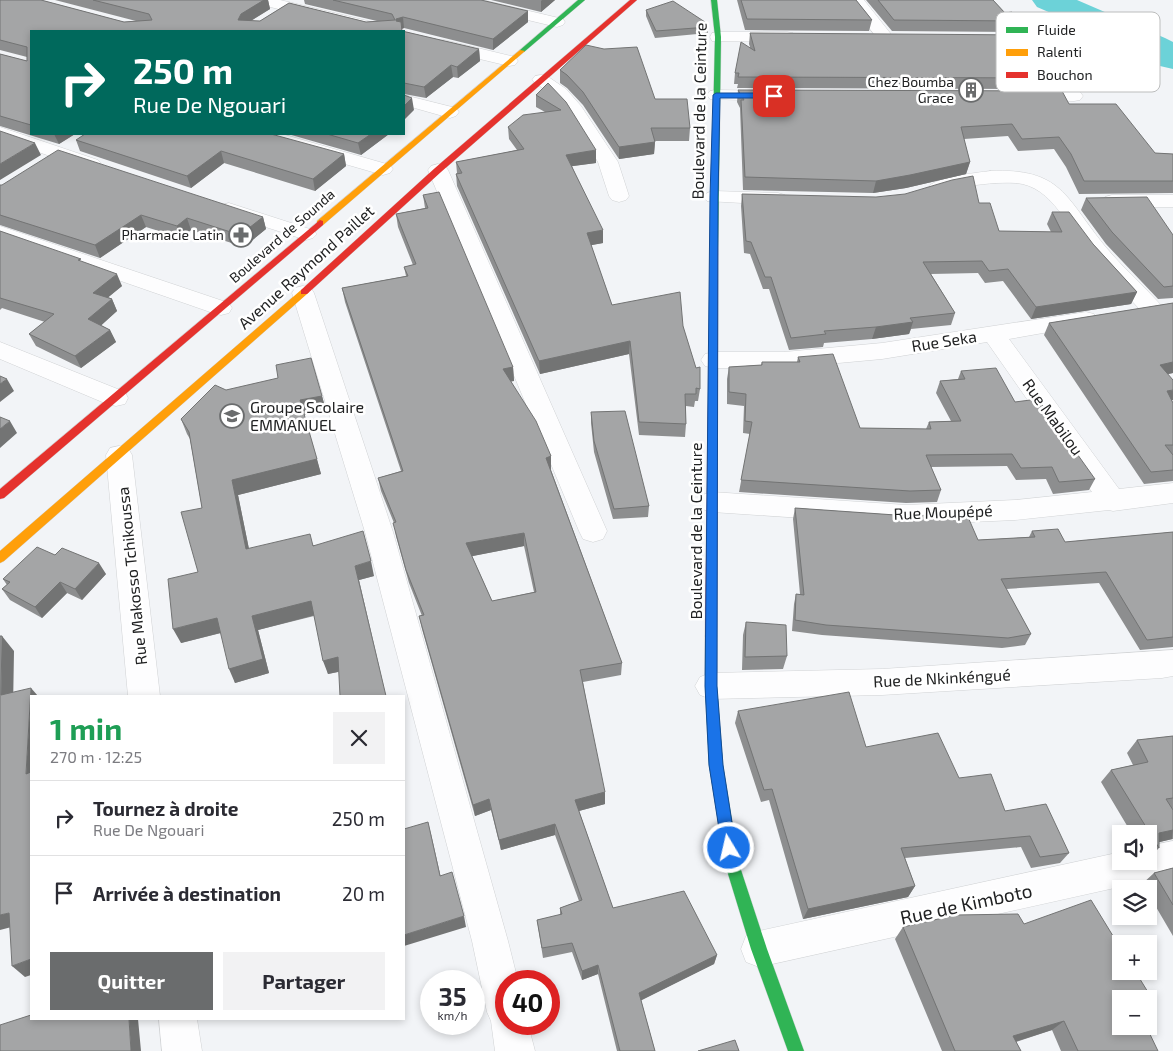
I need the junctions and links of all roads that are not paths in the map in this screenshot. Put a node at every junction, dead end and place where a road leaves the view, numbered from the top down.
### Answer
1 (260, 0) edge
2 (462, 0) edge
3 (582, 0) edge
4 (634, 0) edge
5 (714, 0) edge
6 (856, 0) edge
7 (293, 3) edge
8 (272, 17) edge
9 (556, 22) junction
10 (384, 30) edge
11 (718, 37) junction
12 (807, 38) edge
13 (866, 38) edge
14 (886, 38) junction
15 (906, 38) edge
16 (432, 42) edge
17 (509, 61) junction
18 (541, 80) junction
19 (716, 95) junction
20 (796, 96) edge
21 (1015, 96) edge
22 (1074, 96) dead end
23 (405, 100) edge
24 (450, 112) junction
25 (0, 133) edge
26 (265, 135) edge
27 (82, 139) edge
28 (50, 158) junction
29 (383, 169) junction
30 (438, 170) junction
31 (113, 171) edge
32 (920, 193) edge
33 (619, 196) dead end
34 (714, 197) junction
35 (793, 199) edge
36 (1173, 201) edge
37 (1060, 202) junction
38 (214, 204) edge
39 (0, 232) edge
40 (306, 234) junction
41 (303, 293) junction
42 (222, 308) junction
43 (1162, 308) edge
44 (993, 334) junction
45 (0, 350) edge
46 (713, 360) junction
47 (116, 398) junction
48 (119, 455) junction
49 (1173, 493) edge
50 (0, 495) edge
51 (1113, 501) junction
52 (712, 502) junction
53 (593, 531) dead end
54 (0, 558) edge
55 (1173, 663) edge
56 (711, 686) junction
57 (144, 695) edge
58 (1173, 858) edge
59 (759, 949) junction
60 (497, 970) edge
61 (178, 1020) edge
62 (511, 1035) edge
63 (182, 1051) edge
64 (515, 1051) edge
65 (796, 1051) edge

1 - 7 street
2 - 9 street
3 - 9 main road, Boulevard de Sounda
4 - 18 main road, Avenue Raymond Paillet
5 - 11 main road, Boulevard de la Ceinture
6 - 14 street
7 - 8 street
7 - 10 street
9 - 17 main road, Boulevard de Sounda
11 - 12 street
11 - 19 main road, Boulevard de la Ceinture
13 - 14 street
14 - 15 street
16 - 17 street
17 - 24 main road, Boulevard de Sounda
18 - 30 main road, Avenue Raymond Paillet
18 - 33 street
19 - 20 street
19 - 34 main road, Boulevard de la Ceinture
21 - 22 street
23 - 24 street
24 - 29 main road, Boulevard de Sounda
25 - 28 street
26 - 29 street
27 - 28 street
28 - 31 street
29 - 40 main road, Boulevard de Sounda
30 - 41 main road, Avenue Raymond Paillet
30 - 53 street
32 - 37 street
34 - 35 street
34 - 46 main road, Boulevard de la Ceinture
36 - 37 street
37 - 43 street
38 - 40 street
39 - 42 street
40 - 42 main road, Boulevard de Sounda
41 - 48 main road, Avenue Raymond Paillet
41 - 60 street
42 - 47 main road, Boulevard de Sounda
43 - 44 street, Rue Seka
44 - 46 street, Rue Seka
44 - 51 street, Rue Mabilou
45 - 47 street
46 - 52 main road, Boulevard de la Ceinture
47 - 50 main road, Boulevard de Sounda
48 - 54 main road, Avenue Raymond Paillet
48 - 57 street, Rue Makosso Tchikoussa
49 - 51 street, Rue Moupépé
51 - 52 street, Rue Moupépé
52 - 56 main road, Boulevard de la Ceinture
55 - 56 street, Rue de Nkinkéngué
56 - 59 main road, Boulevard de la Ceinture
58 - 59 street, Rue de Kimboto
59 - 65 main road, Boulevard de la Ceinture
61 - 63 street
62 - 64 street

